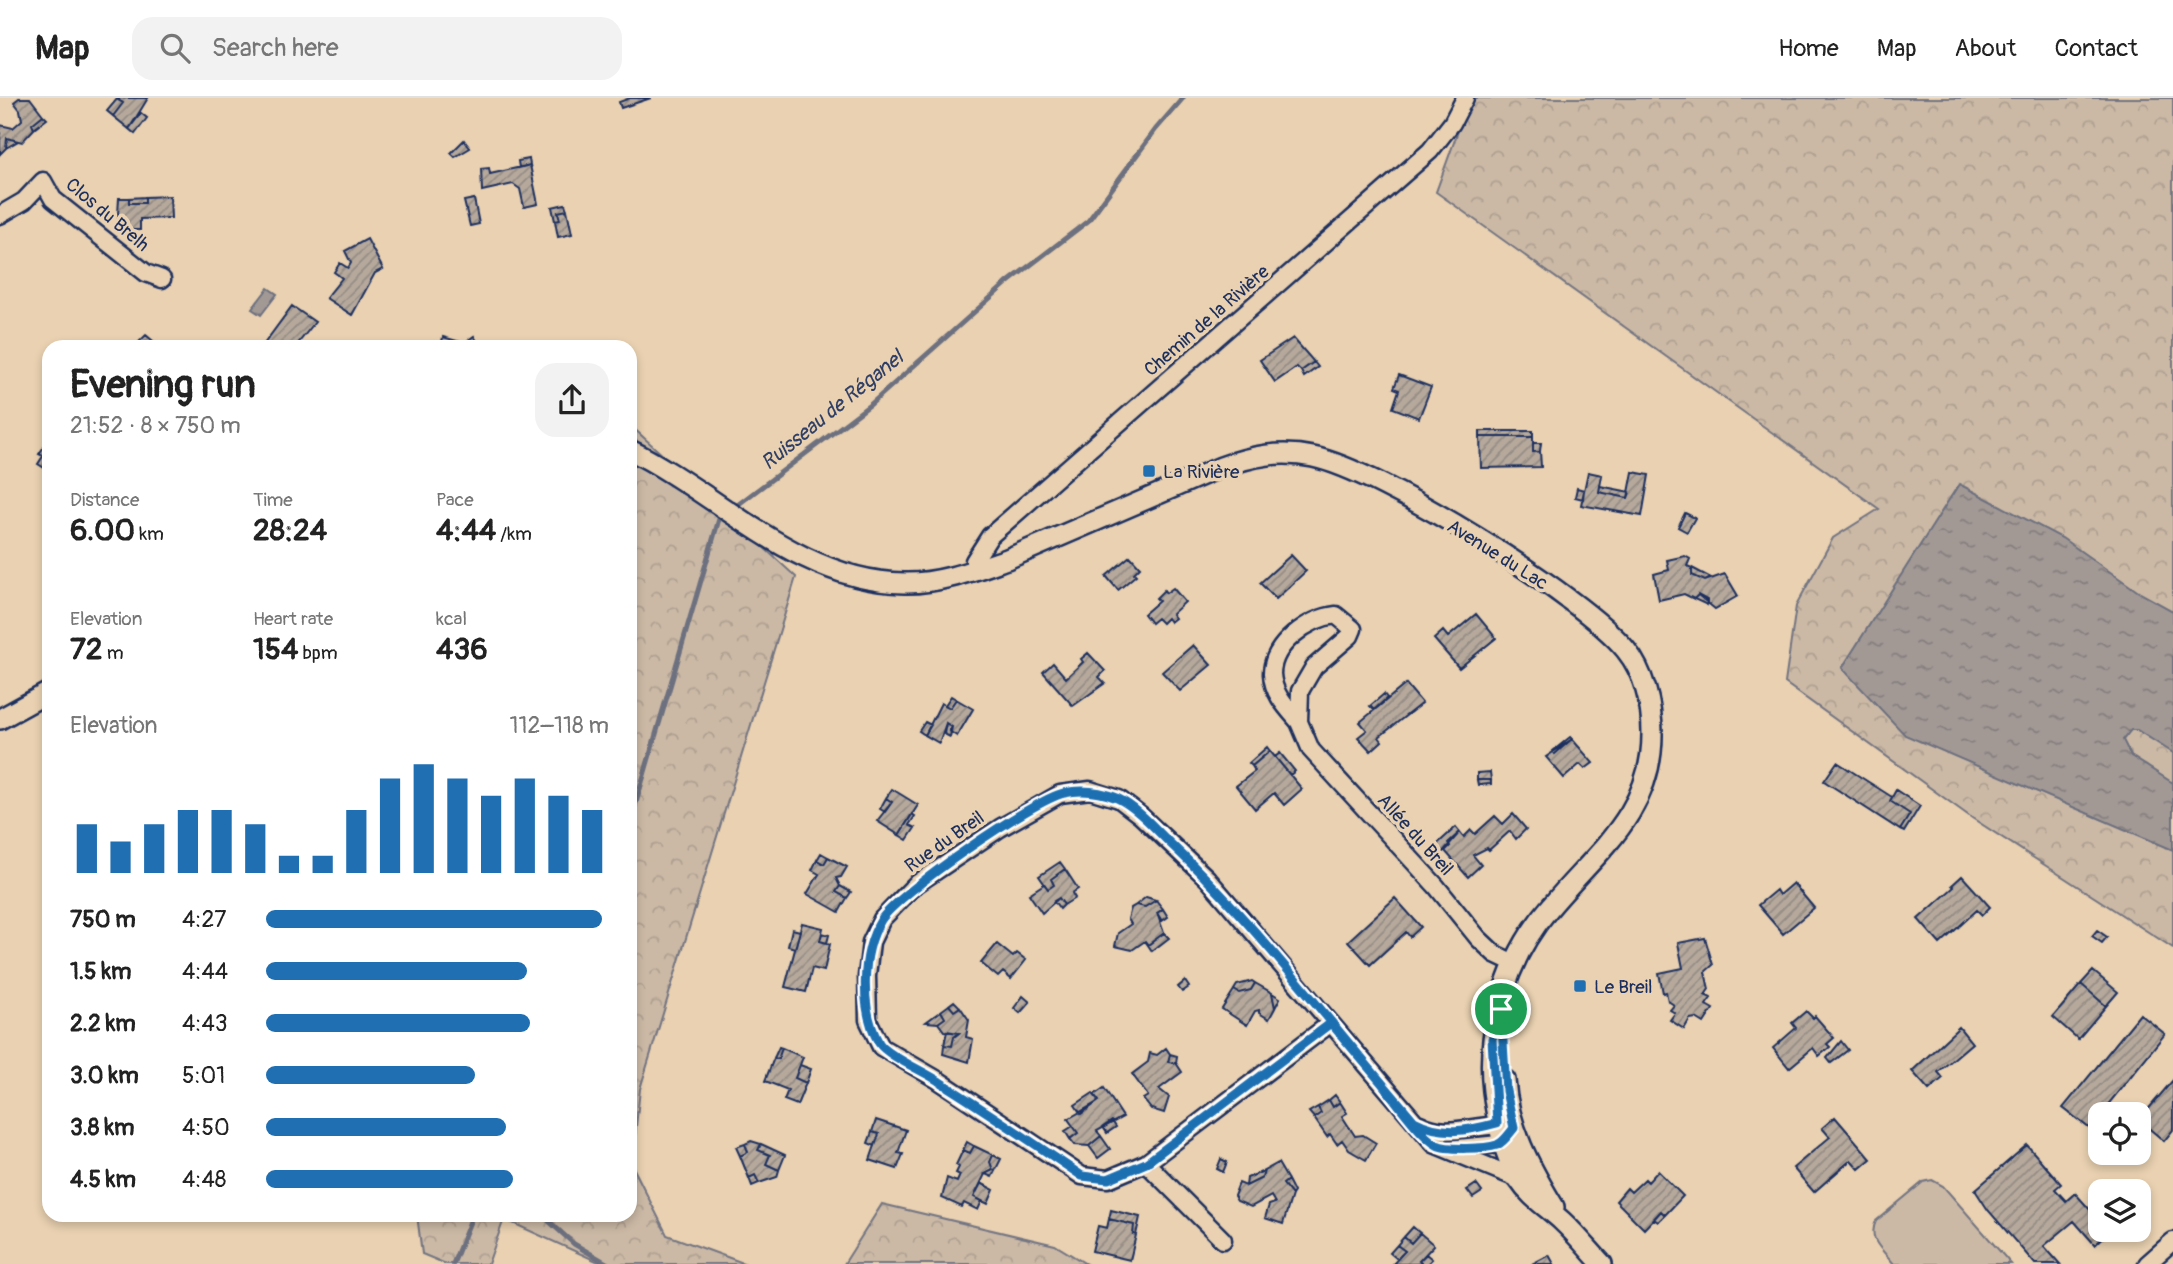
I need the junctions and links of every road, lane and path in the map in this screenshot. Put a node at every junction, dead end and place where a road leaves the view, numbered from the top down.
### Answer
1 (1465, 98) edge
2 (0, 215) edge
3 (162, 279) dead end
4 (637, 454) edge
5 (975, 570) junction
6 (42, 696) edge
7 (0, 719) edge
8 (1299, 722) junction
9 (1514, 963) junction
10 (1331, 1023) junction
11 (1414, 1121) junction
12 (1505, 1131) junction
13 (1447, 1149) junction
14 (1146, 1163) junction
15 (1519, 1179) junction
16 (1565, 1224) junction
17 (1223, 1240) dead end
18 (2173, 1241) edge
19 (1602, 1264) edge
20 (2147, 1264) edge

1 - 5 street, Chemin de la Rivière
2 - 3 street, Clos du Brelh
4 - 5 street, Avenue du Lac
5 - 9 street, Avenue du Lac
6 - 7 street
8 - 8 street, Allée du Breil
8 - 9 street, Allée du Breil
9 - 12 street, Avenue du Lac
10 - 11 street, Rue du Breil
10 - 14 street, Rue du Breil
10 - 14 street, Rue du Breil
11 - 12 street
11 - 13 street, Rue du Breil
12 - 13 street
12 - 15 street, Avenue du Lac
12 - 16 street, Avenue du Lac
13 - 15 street, Rue du Breil
14 - 17 street
15 - 16 street, Avenue du Lac
16 - 19 street, Avenue du Lac
18 - 20 street

